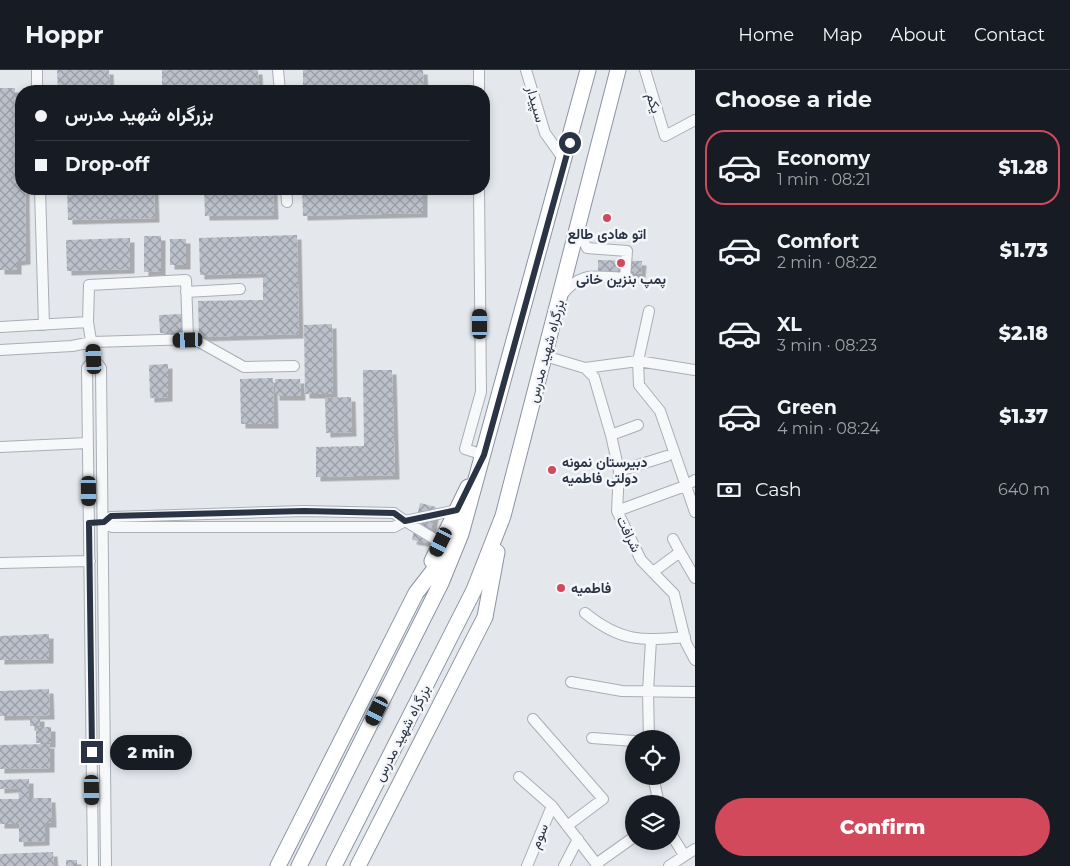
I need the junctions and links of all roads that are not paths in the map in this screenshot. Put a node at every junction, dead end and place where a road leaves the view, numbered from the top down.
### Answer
1 (37, 70) edge
2 (278, 70) edge
3 (479, 70) edge
4 (526, 70) edge
5 (588, 70) edge
6 (618, 70) edge
7 (644, 70) edge
8 (38, 85) edge
9 (279, 85) edge
10 (479, 85) edge
11 (695, 120) edge
12 (565, 161) junction
13 (40, 195) edge
14 (286, 195) edge
15 (479, 195) edge
16 (287, 202) dead end
17 (578, 231) junction
18 (240, 289) dead end
19 (186, 292) junction
20 (560, 298) junction
21 (649, 311) dead end
22 (88, 322) junction
23 (44, 325) junction
24 (0, 327) edge
25 (188, 340) junction
26 (92, 342) junction
27 (0, 350) edge
28 (545, 356) junction
29 (94, 359) junction
30 (638, 361) junction
31 (294, 366) dead end
32 (586, 368) junction
33 (695, 370) edge
34 (638, 425) dead end
35 (611, 435) junction
36 (88, 443) junction
37 (0, 447) edge
38 (484, 455) junction
39 (667, 456) dead end
40 (619, 471) junction
41 (695, 480) edge
42 (685, 486) junction
43 (457, 510) junction
44 (617, 510) junction
45 (304, 511) junction
46 (695, 512) edge
47 (503, 516) junction
48 (405, 521) junction
49 (104, 522) junction
50 (89, 523) junction
51 (305, 526) junction
52 (461, 534) junction
53 (673, 540) dead end
54 (441, 542) junction
55 (680, 552) junction
56 (90, 561) junction
57 (0, 563) edge
58 (653, 572) junction
59 (695, 578) edge
60 (416, 593) junction
61 (585, 613) dead end
62 (685, 638) junction
63 (651, 640) junction
64 (695, 660) edge
65 (571, 682) dead end
66 (648, 691) junction
67 (695, 692) edge
68 (533, 719) dead end
69 (649, 730) edge
70 (592, 738) dead end
71 (625, 740) edge
72 (519, 777) dead end
73 (552, 806) junction
74 (567, 826) junction
75 (578, 839) junction
76 (625, 844) edge
77 (680, 849) edge
78 (695, 849) edge
79 (684, 856) junction
80 (597, 865) edge
81 (93, 866) edge
82 (106, 866) edge
83 (278, 866) edge
84 (299, 866) edge
85 (334, 866) edge
86 (358, 866) edge
87 (527, 866) edge
88 (564, 866) edge
89 (669, 866) edge

1 - 8 street
2 - 9 street
3 - 10 street
4 - 12 street, سپیدار
5 - 12 highway
6 - 17 highway, بزرگراه شهید مدرس
7 - 11 street, یکم
12 - 38 highway
13 - 23 street
14 - 16 street
15 - 38 street
17 - 20 highway, بزرگراه شهید مدرس
17 - 20 street
18 - 19 street
19 - 22 street
19 - 25 street
20 - 28 highway, بزرگراه شهید مدرس
21 - 30 street
22 - 23 street
22 - 26 street
23 - 24 street
25 - 26 street
25 - 31 street
26 - 27 street
26 - 29 street
28 - 32 street
28 - 47 highway, بزرگراه شهید مدرس
29 - 36 street
29 - 49 street
30 - 32 street
30 - 33 street
30 - 42 street
32 - 35 street, شرافت
34 - 35 street
35 - 40 street, شرافت
36 - 37 street
36 - 50 street
38 - 43 highway
38 - 52 highway
39 - 40 street
40 - 44 street, شرافت
41 - 42 street
42 - 44 street
42 - 46 street
43 - 48 street
43 - 54 highway
44 - 58 street, شرافت
45 - 48 street
45 - 49 street
45 - 51 street
47 - 85 highway, بزرگراه شهید مدرس
47 - 86 highway, بزرگراه شهید مدرس
48 - 51 street
48 - 54 street
49 - 50 street
49 - 51 street
49 - 82 street
50 - 56 street
52 - 60 highway
52 - 84 highway
53 - 55 street
54 - 60 highway
55 - 58 street
55 - 59 street
56 - 57 street
56 - 81 street
58 - 62 street, شرافت
60 - 83 highway
61 - 63 street
62 - 63 street
62 - 64 street, شرافت
63 - 66 street
65 - 66 street
66 - 67 street
66 - 69 street
68 - 74 street
70 - 71 street
72 - 73 street
73 - 74 street
73 - 87 street, سوم
74 - 75 street
75 - 80 street
75 - 88 street
76 - 80 street
77 - 79 street
78 - 79 street
79 - 89 street

